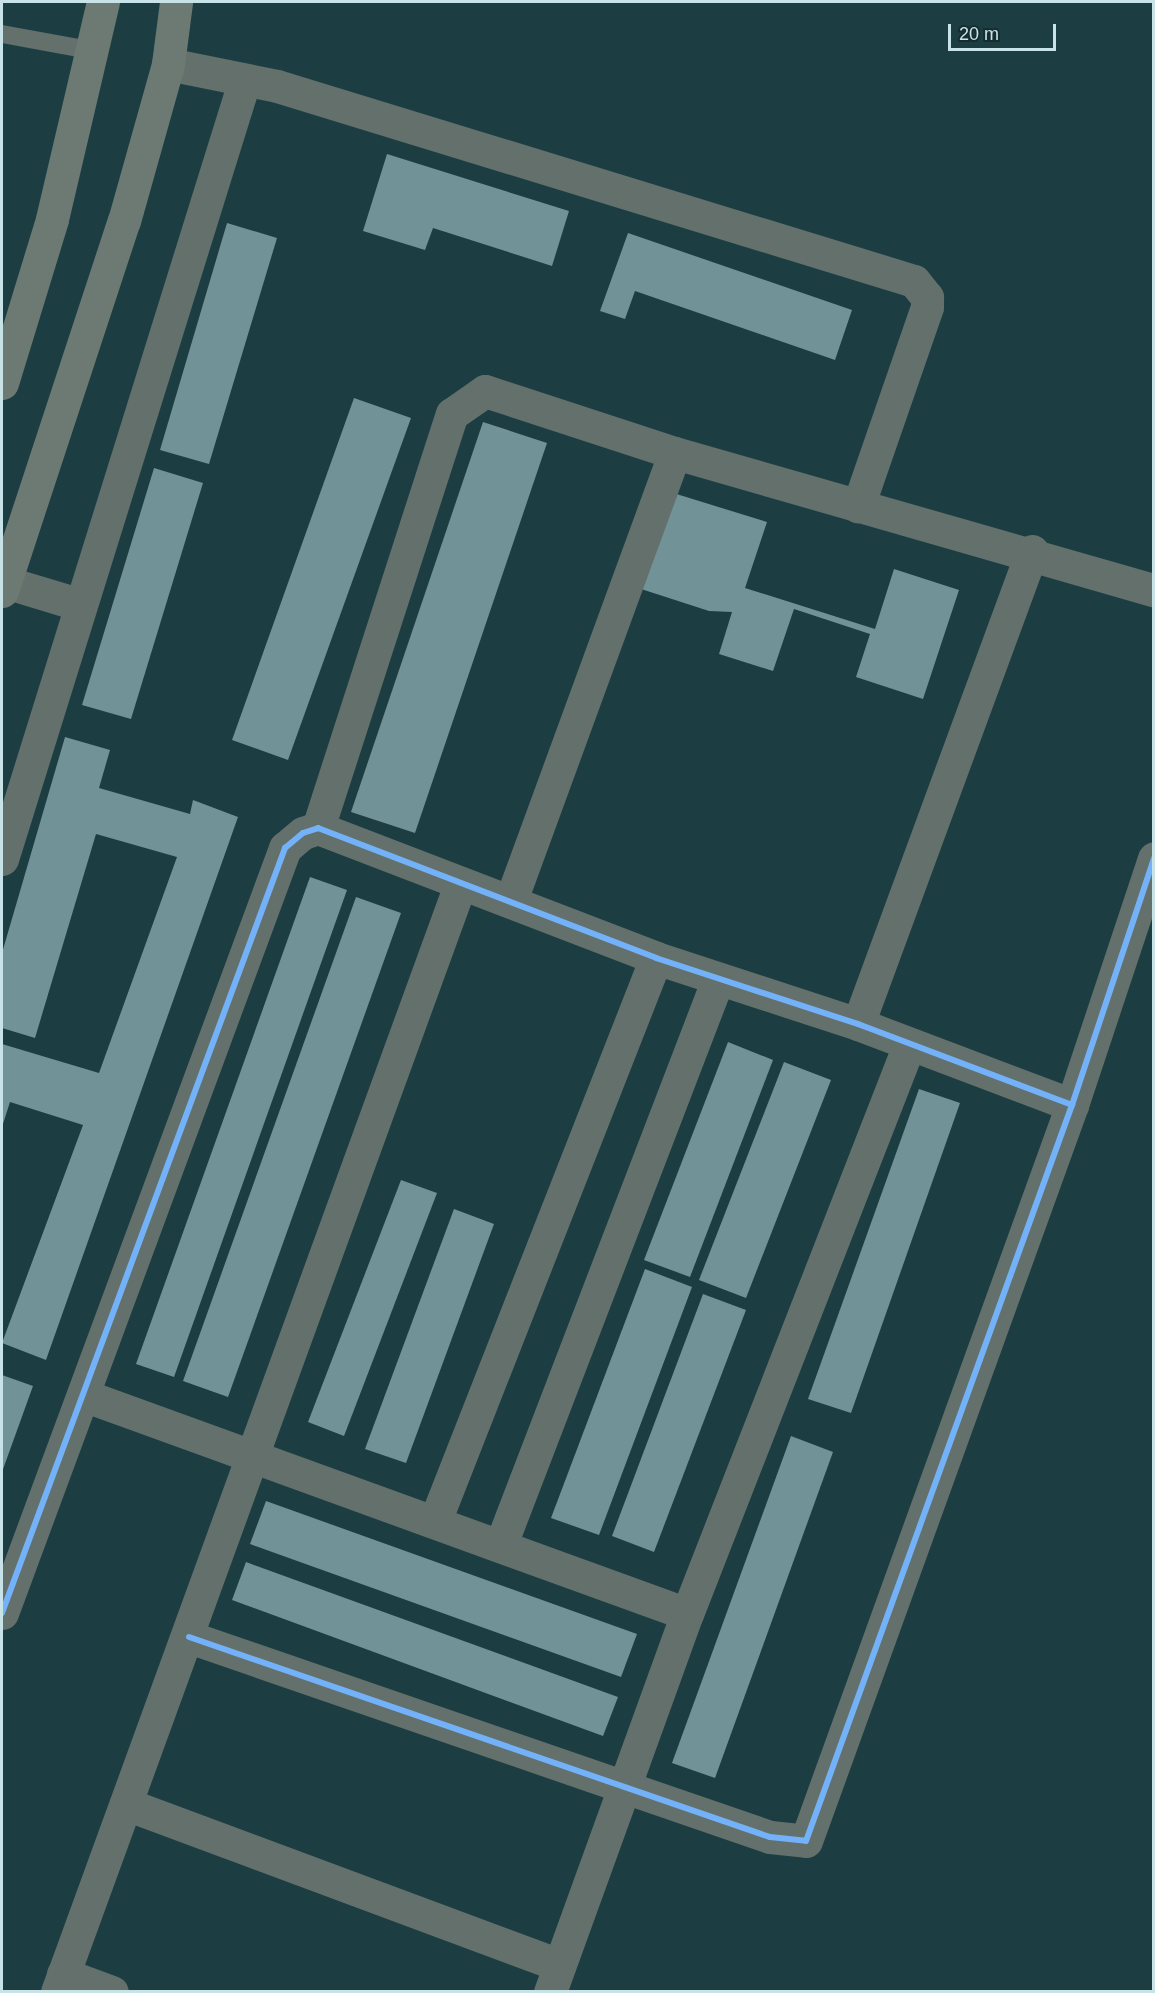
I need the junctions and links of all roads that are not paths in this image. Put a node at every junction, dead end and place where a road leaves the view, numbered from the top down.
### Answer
1 (103, 2) edge
2 (176, 2) edge
3 (2, 34) edge
4 (95, 51) junction
5 (168, 64) junction
6 (244, 82) junction
7 (2, 383) edge
8 (675, 453) junction
9 (858, 507) junction
10 (1032, 551) junction
11 (3, 587) edge
12 (1154, 590) edge
13 (81, 605) junction
14 (318, 828) junction
15 (1154, 858) edge
16 (2, 859) edge
17 (460, 885) junction
18 (511, 900) junction
19 (656, 958) junction
20 (718, 979) junction
21 (858, 1024) junction
22 (909, 1045) junction
23 (1071, 1105) junction
24 (83, 1395) junction
25 (253, 1455) junction
26 (435, 1521) junction
27 (501, 1544) junction
28 (2, 1613) edge
29 (687, 1614) junction
30 (189, 1638) junction
31 (623, 1787) junction
32 (126, 1804) junction
33 (554, 1978) edge
34 (60, 1983) edge
35 (112, 1992) edge

1 - 4 street
2 - 5 street
3 - 4 lane
4 - 7 street
5 - 6 street
5 - 11 street
6 - 9 street
6 - 13 street
8 - 9 street
8 - 14 street
8 - 18 street
9 - 10 street
10 - 12 street
10 - 21 street
11 - 13 street
13 - 16 street
14 - 17 street
14 - 24 street
15 - 23 street
17 - 18 street
17 - 25 street
18 - 19 street
19 - 20 street
19 - 26 street
20 - 21 street
20 - 27 street
21 - 22 street
22 - 23 street
22 - 29 street
23 - 31 street
24 - 25 street
24 - 28 street
25 - 26 street
25 - 30 street
26 - 27 street
27 - 29 street
29 - 31 street
30 - 31 street
30 - 32 street
31 - 33 street
32 - 33 street
32 - 34 street
34 - 35 street

